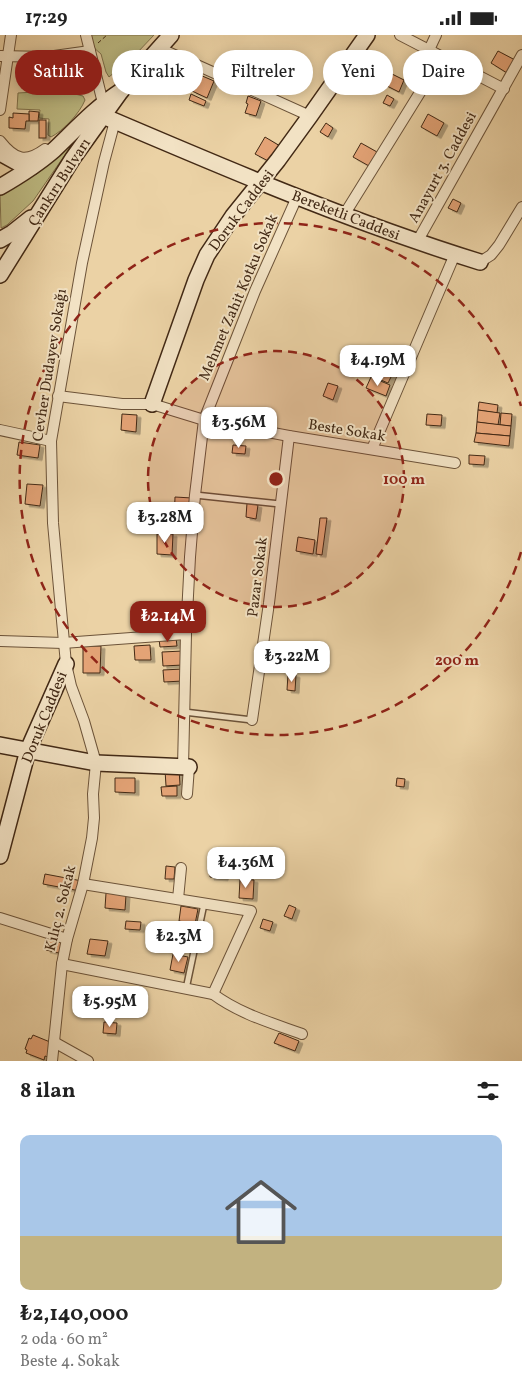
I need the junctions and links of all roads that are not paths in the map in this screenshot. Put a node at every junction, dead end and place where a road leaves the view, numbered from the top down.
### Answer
1 (11, 35) edge
2 (86, 35) edge
3 (171, 35) edge
4 (367, 35) edge
5 (400, 35) edge
6 (436, 35) edge
7 (159, 48) junction
8 (90, 50) edge
9 (429, 50) joint
10 (522, 55) edge
11 (4, 56) edge
12 (483, 78) edge
13 (504, 89) junction
14 (102, 94) edge
15 (418, 95) edge
16 (106, 109) junction
17 (0, 110) edge
18 (310, 116) junction
19 (0, 141) edge
20 (0, 153) edge
21 (33, 166) junction
22 (260, 183) junction
23 (0, 187) edge
24 (296, 197) junction
25 (522, 207) edge
26 (40, 211) junction
27 (344, 215) junction
28 (0, 239) edge
29 (417, 242) junction
30 (455, 254) junction
31 (480, 262) joint
32 (0, 275) edge
33 (58, 396) junction
34 (152, 404) junction
35 (204, 420) junction
36 (0, 430) edge
37 (289, 436) junction
38 (51, 441) junction
39 (372, 449) junction
40 (455, 463) dead end
41 (195, 495) junction
42 (280, 504) junction
43 (186, 634) junction
44 (0, 641) edge
45 (63, 643) junction
46 (66, 664) junction
47 (184, 712) junction
48 (252, 720) joint
49 (0, 745) edge
50 (28, 750) junction
51 (96, 763) junction
52 (186, 767) junction
53 (187, 794) dead end
54 (0, 857) edge
55 (180, 868) dead end
56 (83, 884) junction
57 (178, 899) junction
58 (204, 904) junction
59 (0, 919) edge
60 (67, 939) junction
61 (62, 964) junction
62 (186, 989) junction
63 (214, 994) junction
64 (302, 1034) dead end
65 (54, 1042) junction
66 (52, 1061) edge
67 (88, 1061) edge

1 - 11 street
2 - 8 street
3 - 7 street, Çankırı Bulvarı
4 - 18 street, Doruk Caddesi
5 - 9 street
6 - 9 street
7 - 16 street, Çankırı Bulvarı
7 - 18 street
10 - 13 street, Anayurt 3. Caddesi
11 - 17 street
12 - 13 street
13 - 29 street, Anayurt 3. Caddesi
14 - 16 street
15 - 27 street
16 - 19 street
16 - 21 street, Çankırı Bulvarı
16 - 22 street, Bereketli Caddesi
16 - 26 street, Çankırı Bulvarı
16 - 33 street, Cevher Dudayev Sokağı
18 - 22 street, Doruk Caddesi
20 - 21 street
21 - 23 street, Çankırı Bulvarı
22 - 24 street, Bereketli Caddesi
22 - 34 street, Doruk Caddesi
24 - 27 street, Bereketli Caddesi
24 - 35 street, Mehmet Zahit Kotku Sokak
25 - 31 street
26 - 28 street
26 - 32 street, Çankırı Bulvarı
27 - 29 street, Bereketli Caddesi
29 - 30 street, Bereketli Caddesi
30 - 31 street, Bereketli Caddesi
30 - 39 street
33 - 34 street, Beste Sokak
33 - 38 street, Cevher Dudayev Sokağı
34 - 35 street, Beste Sokak
35 - 37 street, Beste Sokak
35 - 41 street, Mehmet Zahit Kotku Sokak
36 - 38 street
37 - 39 street, Beste Sokak
37 - 42 street, Pazar Sokak
38 - 45 street, Cevher Dudayev Sokağı
39 - 40 street, Beste Sokak
41 - 42 lane
41 - 43 street, Mehmet Zahit Kotku Sokak
42 - 48 street, Pazar Sokak
43 - 45 street
43 - 47 street, Mehmet Zahit Kotku Sokak
44 - 45 street
45 - 46 street, Cevher Dudayev Sokağı
46 - 50 street, Doruk Caddesi
46 - 51 street, Cevher Dudayev Sokağı
47 - 48 lane
47 - 52 street, Mehmet Zahit Kotku Sokak
49 - 50 street
50 - 51 street
50 - 54 street, Doruk Caddesi
51 - 52 street
51 - 56 street, Kılıç 2. Sokak
52 - 53 street, Mehmet Zahit Kotku Sokak
55 - 57 street
56 - 57 street
56 - 60 street, Kılıç 2. Sokak
57 - 58 street
58 - 62 lane
58 - 63 street
59 - 60 street
60 - 61 street, Kılıç 2. Sokak
61 - 62 street
61 - 65 street, Kılıç 2. Sokak
62 - 63 street
63 - 64 street
65 - 66 street, Kılıç 2. Sokak
65 - 67 street

